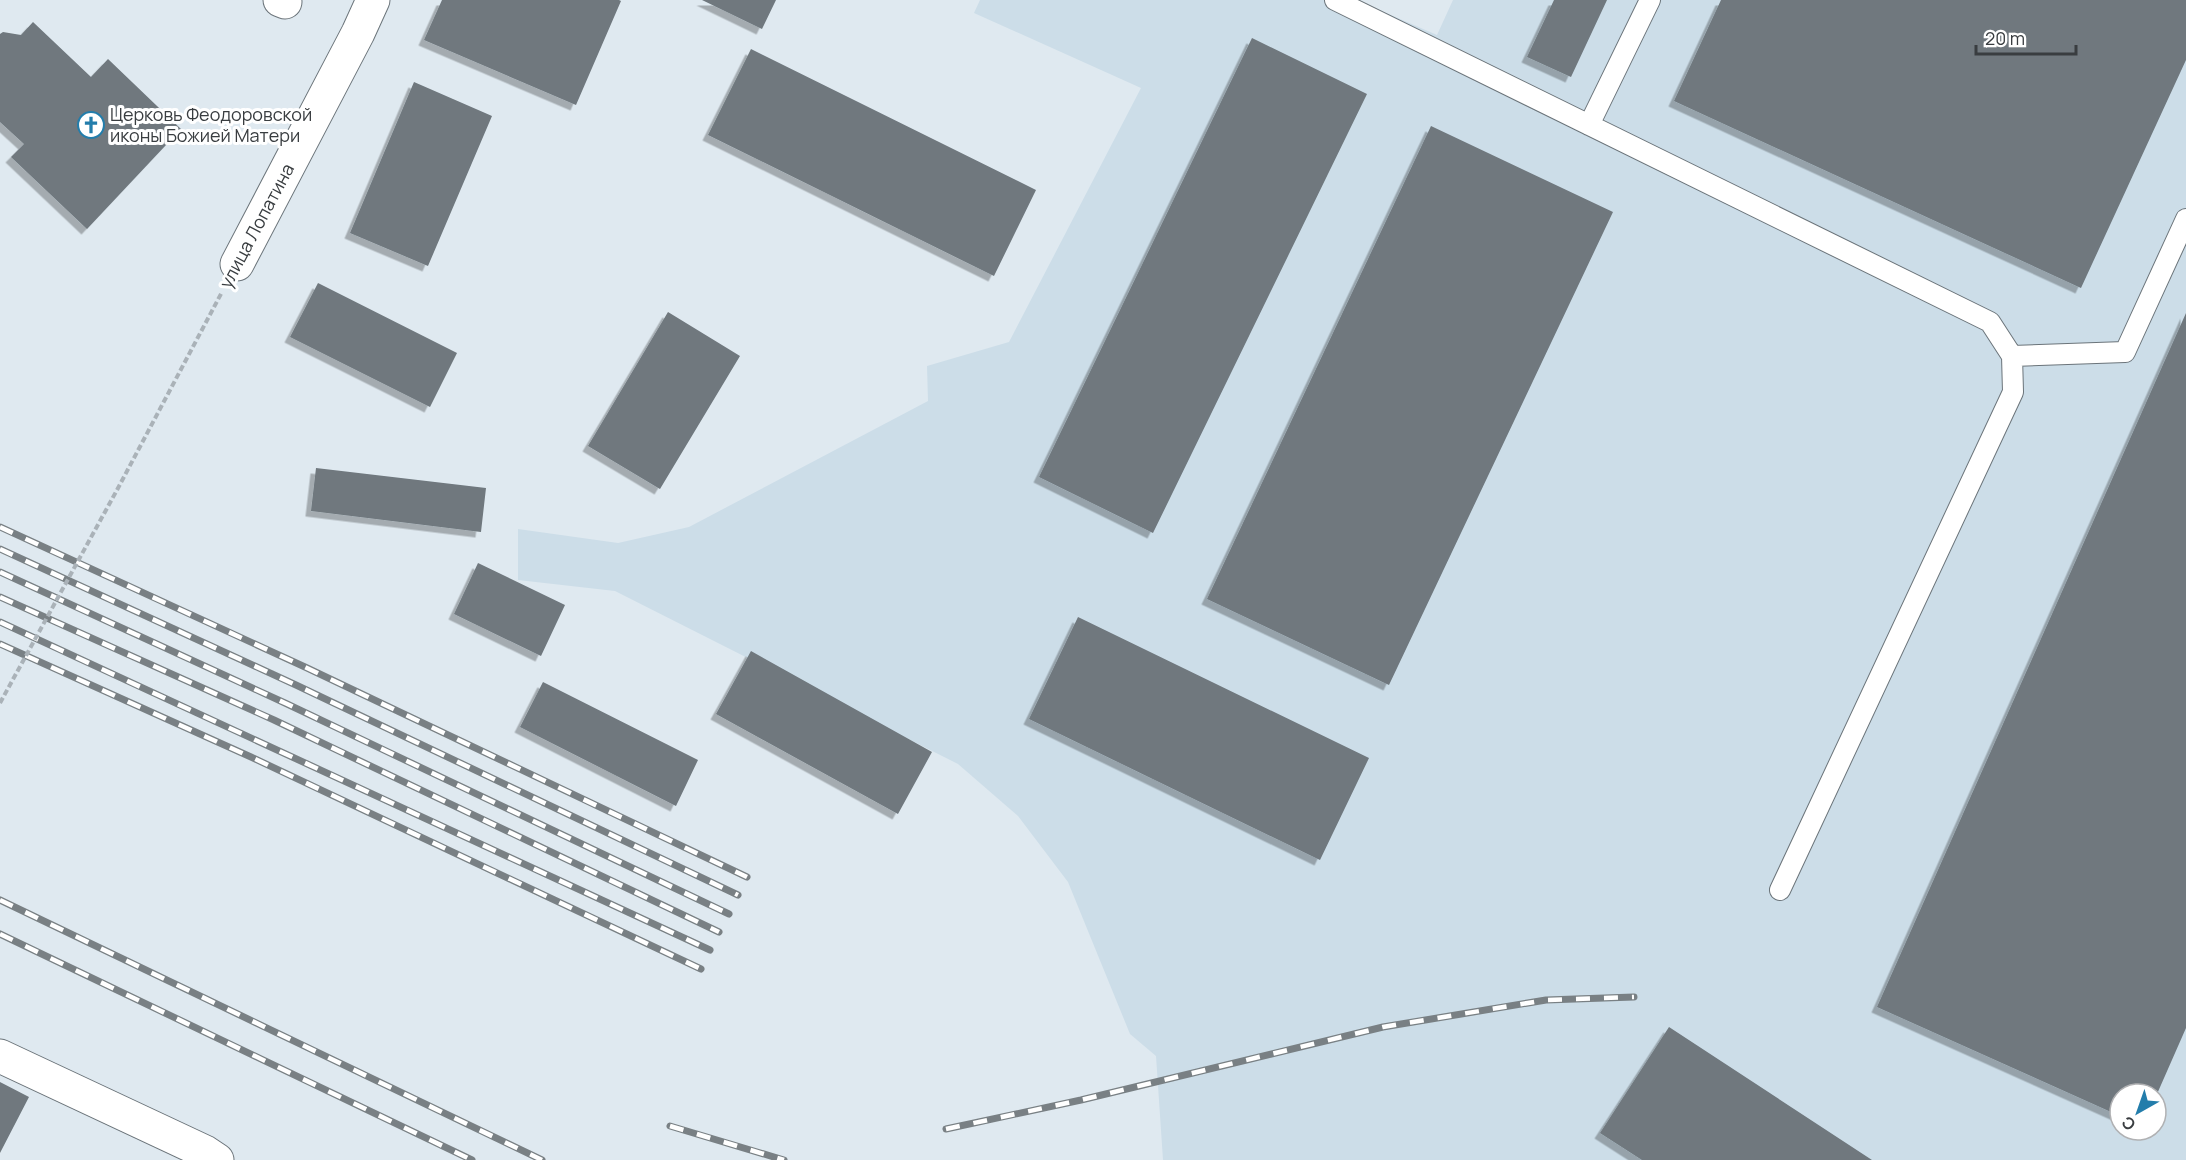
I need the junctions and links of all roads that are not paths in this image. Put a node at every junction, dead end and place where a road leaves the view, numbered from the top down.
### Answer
1 (373, 0) edge
2 (1335, 0) edge
3 (1650, 0) edge
4 (1589, 126) junction
5 (2186, 219) edge
6 (237, 264) road end
7 (2012, 356) junction
8 (1780, 890) dead end
9 (0, 1056) edge
10 (217, 1160) edge

1 - 6 street, улица Лопатина
2 - 4 lane
3 - 4 lane
4 - 7 lane
5 - 7 lane
7 - 8 lane
9 - 10 street

